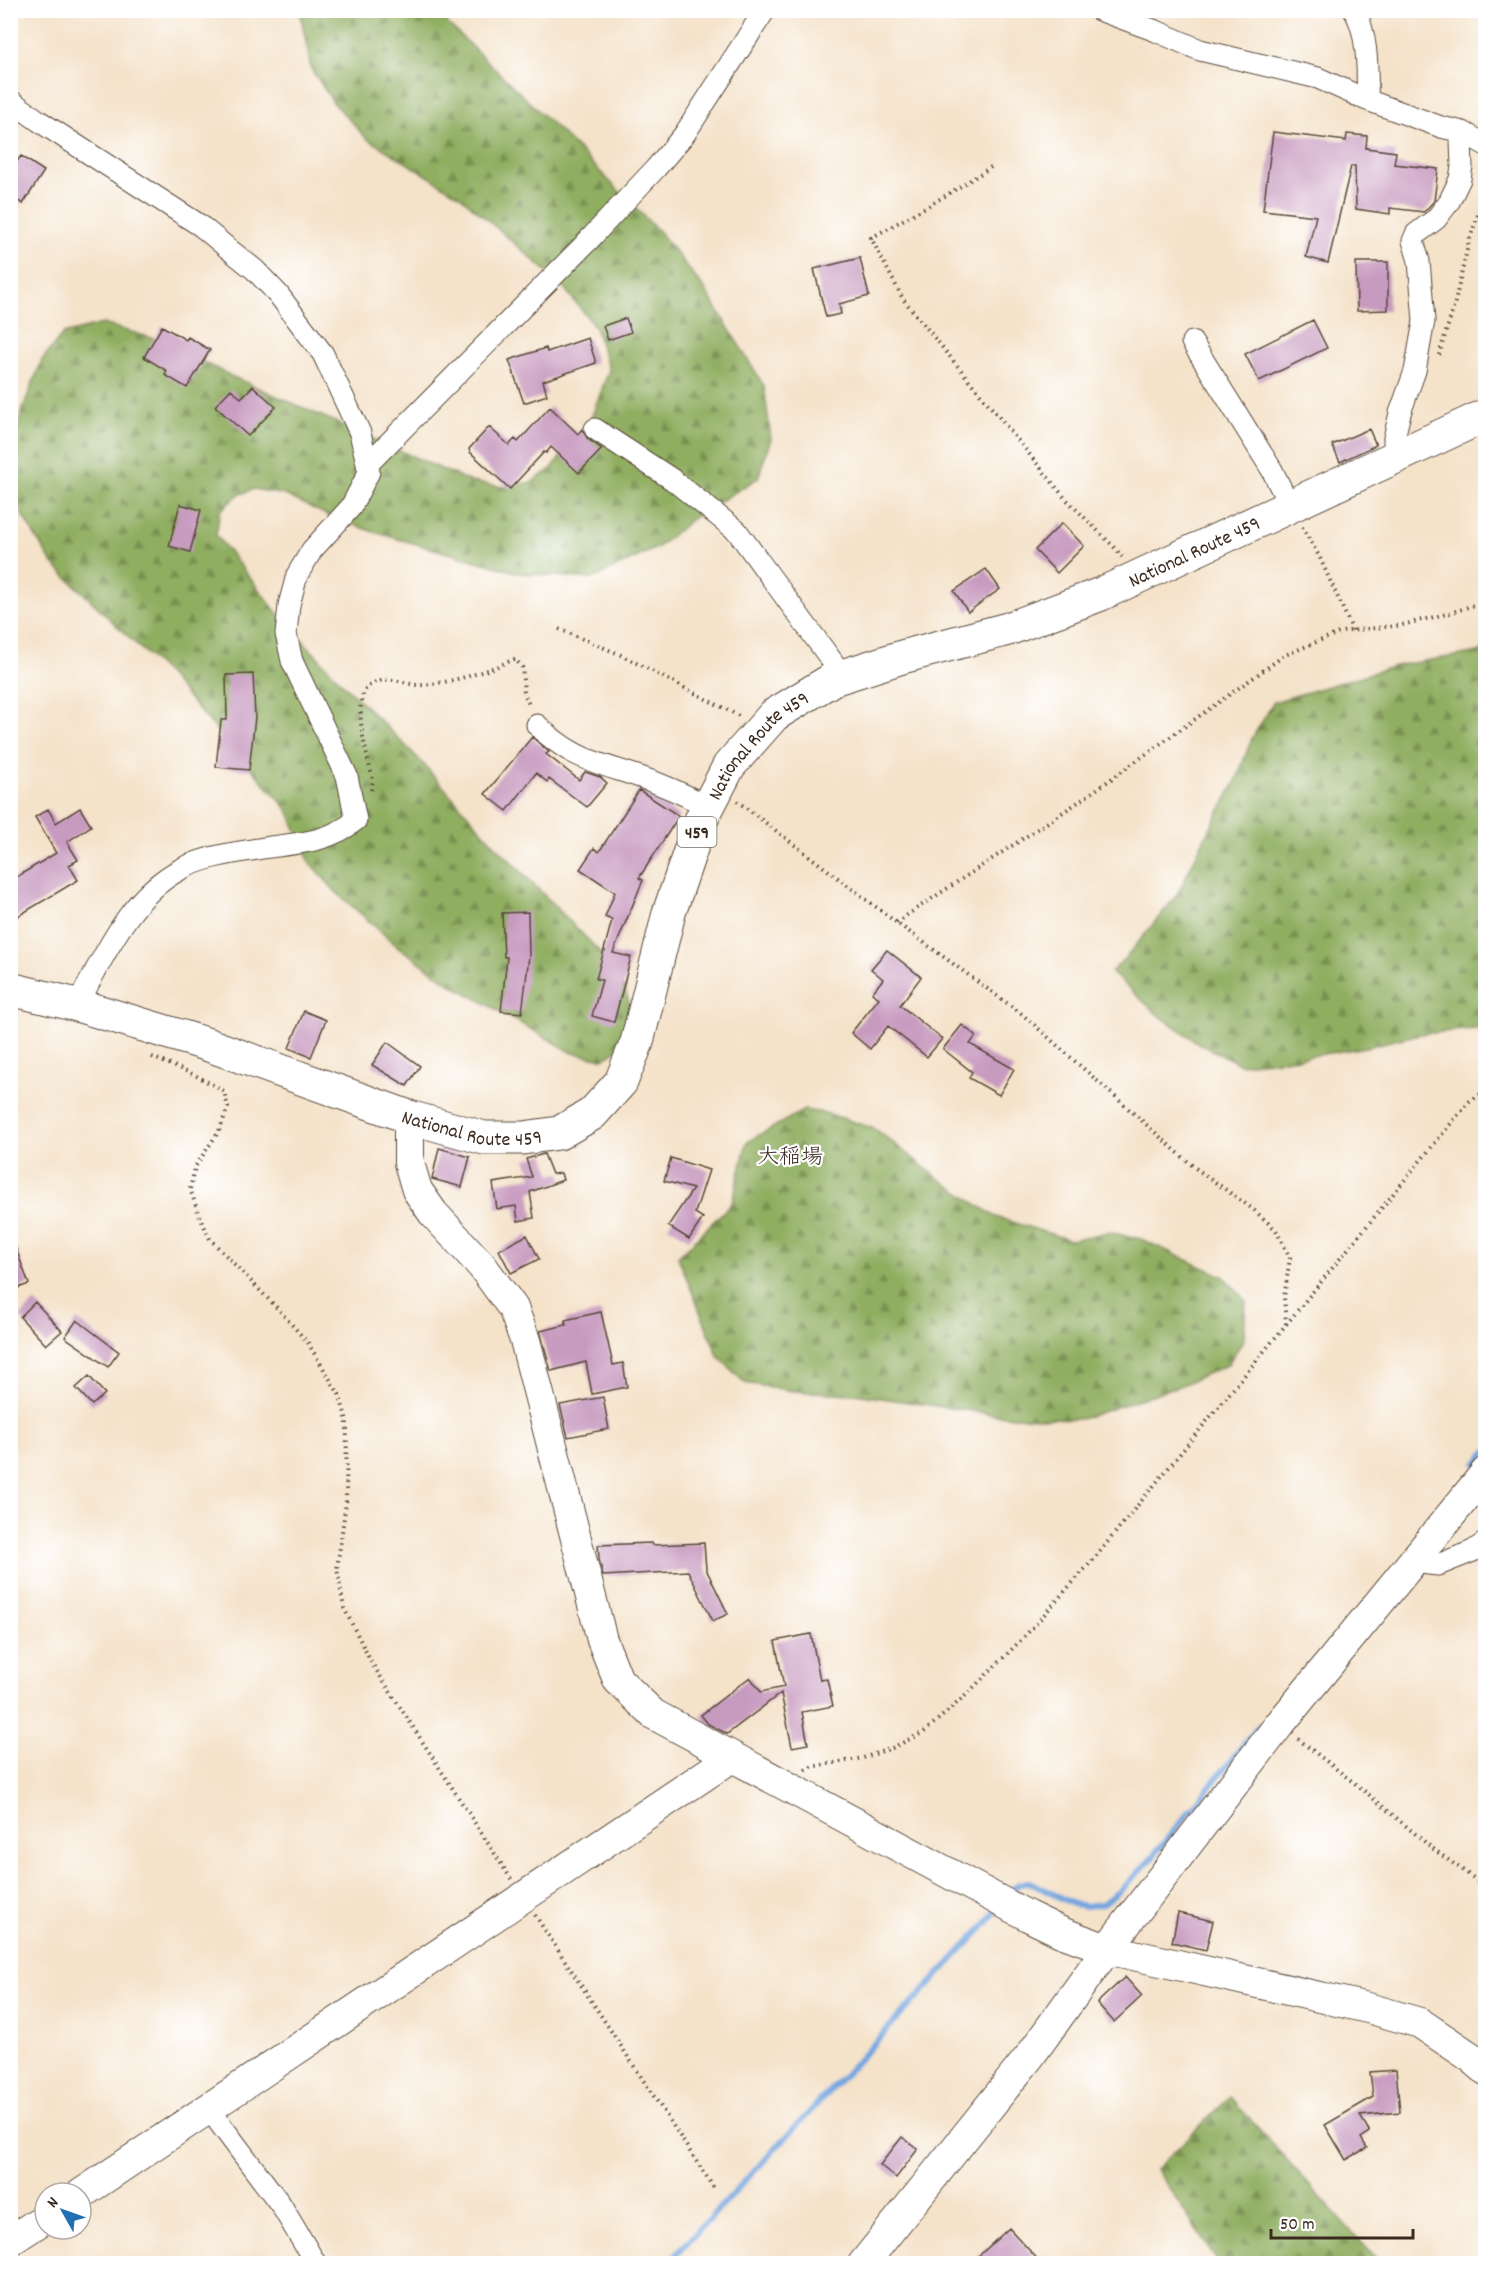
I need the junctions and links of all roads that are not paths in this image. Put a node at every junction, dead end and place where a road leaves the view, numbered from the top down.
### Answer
1 (765, 10) edge
2 (1099, 10) edge
3 (1354, 10) edge
4 (10, 100) edge
5 (1367, 100) junction
6 (1463, 132) junction
7 (1485, 145) edge
8 (1192, 342) dead end
9 (1485, 415) edge
10 (595, 429) dead end
11 (1394, 458) junction
12 (367, 465) junction
13 (1290, 507) junction
14 (843, 676) junction
15 (537, 724) road end
16 (713, 797) junction
17 (10, 989) edge
18 (77, 1005) junction
19 (410, 1117) junction
20 (1485, 1472) edge
21 (1485, 1542) edge
22 (1412, 1562) junction
23 (732, 1757) junction
24 (1107, 1949) junction
25 (1485, 2070) edge
26 (209, 2109) junction
27 (93, 2186) edge
28 (33, 2226) edge
29 (10, 2241) edge
30 (316, 2264) edge
31 (863, 2264) edge

1 - 12 street
2 - 5 street
3 - 5 street
4 - 12 street
5 - 6 street
6 - 7 street
6 - 11 street
8 - 13 street
9 - 11 highway, National Route 459 / 459
10 - 14 street
11 - 13 highway, National Route 459 / 459
12 - 18 street
13 - 14 highway, National Route 459 / 459
14 - 16 highway, National Route 459 / 459
15 - 16 street
16 - 19 highway, National Route 459 / 459
17 - 18 highway, National Route 459 / 459
18 - 19 highway, National Route 459 / 459
19 - 23 street
20 - 22 street
21 - 22 street
22 - 24 street
23 - 24 street
23 - 26 street
24 - 25 street
24 - 31 street
26 - 27 street
26 - 30 street
28 - 29 street

